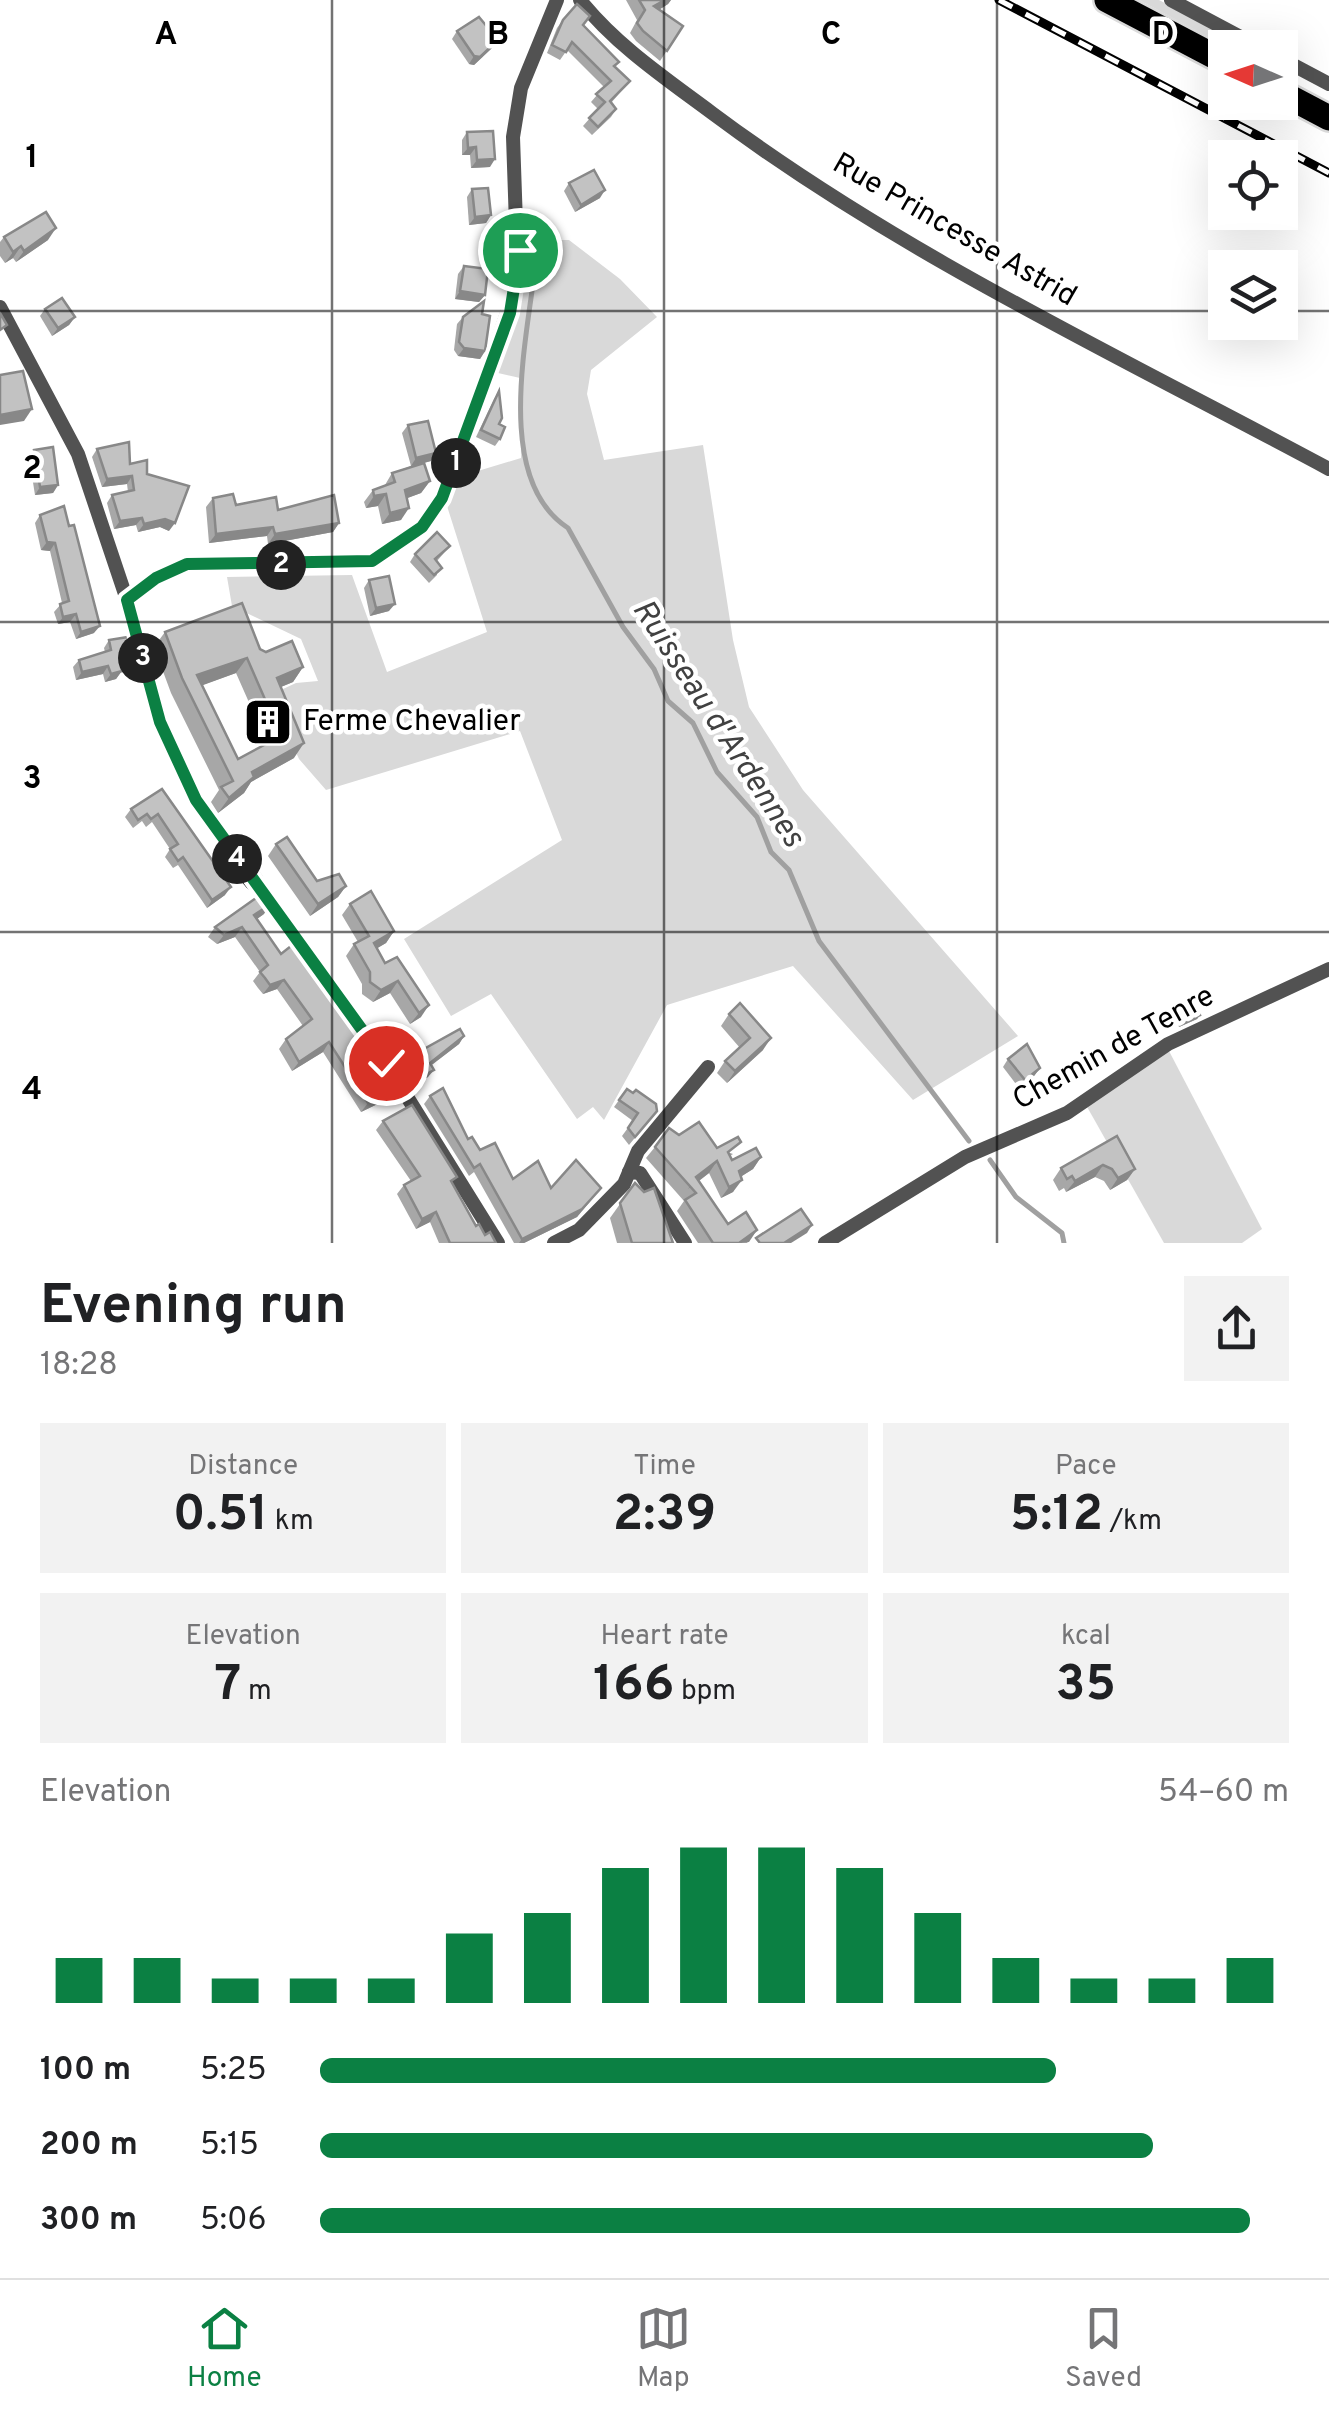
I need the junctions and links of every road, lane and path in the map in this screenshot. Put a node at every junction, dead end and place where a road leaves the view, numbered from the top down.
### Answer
1 (556, 0) edge
2 (580, 0) edge
3 (1107, 0) edge
4 (1171, 0) edge
5 (1227, 30) edge
6 (1208, 53) edge
7 (1298, 68) edge
8 (1329, 84) edge
9 (1298, 102) edge
10 (1329, 118) edge
11 (0, 307) edge
12 (1329, 469) edge
13 (127, 600) junction
14 (1329, 970) edge
15 (708, 1067) dead end
16 (630, 1172) junction
17 (498, 1243) edge
18 (554, 1243) edge
19 (686, 1243) edge
20 (825, 1243) edge

1 - 13 street
2 - 12 street, Rue Princesse Astrid
3 - 6 highway
4 - 5 street
7 - 8 street
9 - 10 highway
11 - 13 street
13 - 17 street
14 - 20 street, Chemin de Tenre
15 - 16 street
16 - 18 street
16 - 19 street

